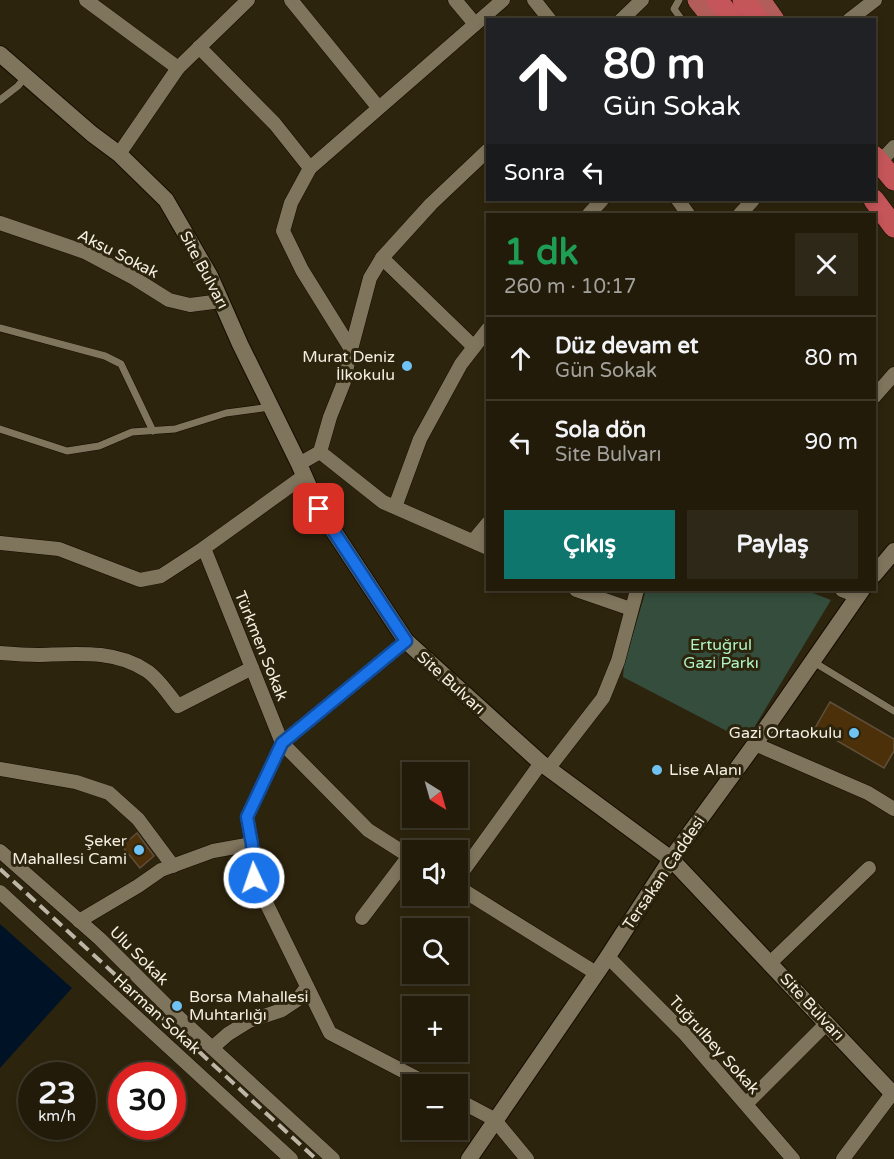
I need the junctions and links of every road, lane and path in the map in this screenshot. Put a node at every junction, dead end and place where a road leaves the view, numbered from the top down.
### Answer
1 (86, 0) edge
2 (248, 0) edge
3 (291, 0) edge
4 (455, 0) edge
5 (503, 0) edge
6 (534, 0) edge
7 (642, 0) edge
8 (679, 0) edge
9 (698, 0) edge
10 (717, 0) edge
11 (743, 0) edge
12 (760, 0) edge
13 (875, 0) edge
14 (548, 18) edge
15 (623, 18) edge
16 (681, 18) edge
17 (712, 18) edge
18 (731, 18) edge
19 (757, 18) edge
20 (773, 18) edge
21 (852, 18) edge
22 (475, 24) junction
23 (199, 47) junction
24 (0, 54) edge
25 (178, 68) junction
26 (26, 76) junction
27 (0, 100) edge
28 (378, 107) junction
29 (486, 152) edge
30 (118, 154) junction
31 (883, 155) edge
32 (310, 168) junction
33 (894, 180) edge
34 (601, 201) edge
35 (752, 201) edge
36 (590, 213) edge
37 (741, 213) edge
38 (0, 223) edge
39 (382, 258) junction
40 (221, 301) junction
41 (0, 328) edge
42 (486, 332) edge
43 (474, 347) junction
44 (351, 349) junction
45 (894, 374) edge
46 (876, 395) edge
47 (271, 407) junction
48 (0, 429) edge
49 (153, 431) junction
50 (320, 452) junction
51 (302, 470) junction
52 (395, 507) junction
53 (486, 525) edge
54 (474, 541) junction
55 (0, 543) edge
56 (486, 547) edge
57 (204, 548) junction
58 (894, 551) edge
59 (876, 573) edge
60 (579, 591) edge
61 (637, 591) edge
62 (854, 592) edge
63 (631, 609) junction
64 (406, 641) junction
65 (0, 653) edge
66 (812, 661) junction
67 (252, 668) junction
68 (894, 711) edge
69 (282, 743) junction
70 (755, 744) junction
71 (545, 766) junction
72 (0, 769) edge
73 (894, 809) edge
74 (252, 844) junction
75 (0, 851) edge
76 (402, 851) edge
77 (671, 859) junction
78 (468, 865) edge
79 (173, 866) junction
80 (402, 868) edge
81 (869, 868) dead end
82 (0, 892) edge
83 (468, 893) edge
84 (362, 918) dead end
85 (79, 921) junction
86 (608, 957) junction
87 (770, 963) junction
88 (596, 973) junction
89 (307, 987) junction
90 (826, 1023) junction
91 (212, 1048) junction
92 (409, 1074) edge
93 (893, 1093) edge
94 (746, 1104) junction
95 (468, 1105) edge
96 (494, 1119) junction
97 (291, 1159) edge
98 (333, 1159) edge
99 (469, 1159) edge
100 (527, 1159) edge
101 (793, 1159) edge
102 (843, 1159) edge

1 - 25 street
2 - 23 street
3 - 28 street
4 - 22 street
5 - 22 street
6 - 14 street
7 - 15 street
8 - 16 lane
9 - 17 main road
10 - 18 highway
11 - 19 highway
12 - 20 main road
13 - 21 street
22 - 28 street
23 - 25 street
23 - 32 street
24 - 26 street, Site Bulvarı
25 - 30 street
26 - 27 lane
26 - 30 street, Site Bulvarı
28 - 32 street
29 - 39 street
30 - 40 street, Site Bulvarı
31 - 33 highway
32 - 44 street
34 - 36 street
35 - 37 street
38 - 40 street, Aksu Sokak
39 - 43 street
39 - 44 street
40 - 47 street, Site Bulvarı
41 - 49 lane
42 - 43 street
43 - 52 street
44 - 50 street
45 - 46 street
47 - 49 lane
47 - 51 street, Site Bulvarı
48 - 49 lane
50 - 51 street
50 - 52 street
51 - 57 street
51 - 64 street, Site Bulvarı
52 - 54 street
53 - 54 street
54 - 56 street
55 - 57 street
57 - 67 street, Türkmen Sokak
58 - 59 street
60 - 63 street
61 - 63 street
62 - 66 street, Tersakan Caddesi
63 - 71 street
64 - 69 street
64 - 71 street, Site Bulvarı
65 - 67 street
66 - 68 lane
66 - 70 street, Tersakan Caddesi
67 - 69 street, Türkmen Sokak
69 - 74 street
69 - 76 street
70 - 73 street
70 - 77 street, Tersakan Caddesi
71 - 77 street, Site Bulvarı
71 - 78 street
72 - 79 street
74 - 79 street
74 - 89 street
75 - 85 street, Ulu Sokak
77 - 86 street, Tersakan Caddesi
77 - 87 street, Site Bulvarı
79 - 85 street
80 - 84 street
81 - 87 street
82 - 97 street, Harman Sokak
83 - 88 street
85 - 91 street, Ulu Sokak
86 - 88 street, Tersakan Caddesi
86 - 94 street, Tuğrulbey Sokak
87 - 90 street, Site Bulvarı
88 - 96 street, Tersakan Caddesi
89 - 91 street
89 - 92 street
90 - 93 street, Site Bulvarı
90 - 94 street
91 - 98 street, Ulu Sokak
93 - 102 street
94 - 101 street, Tuğrulbey Sokak
95 - 96 street
96 - 99 street, Tersakan Caddesi
96 - 100 street

